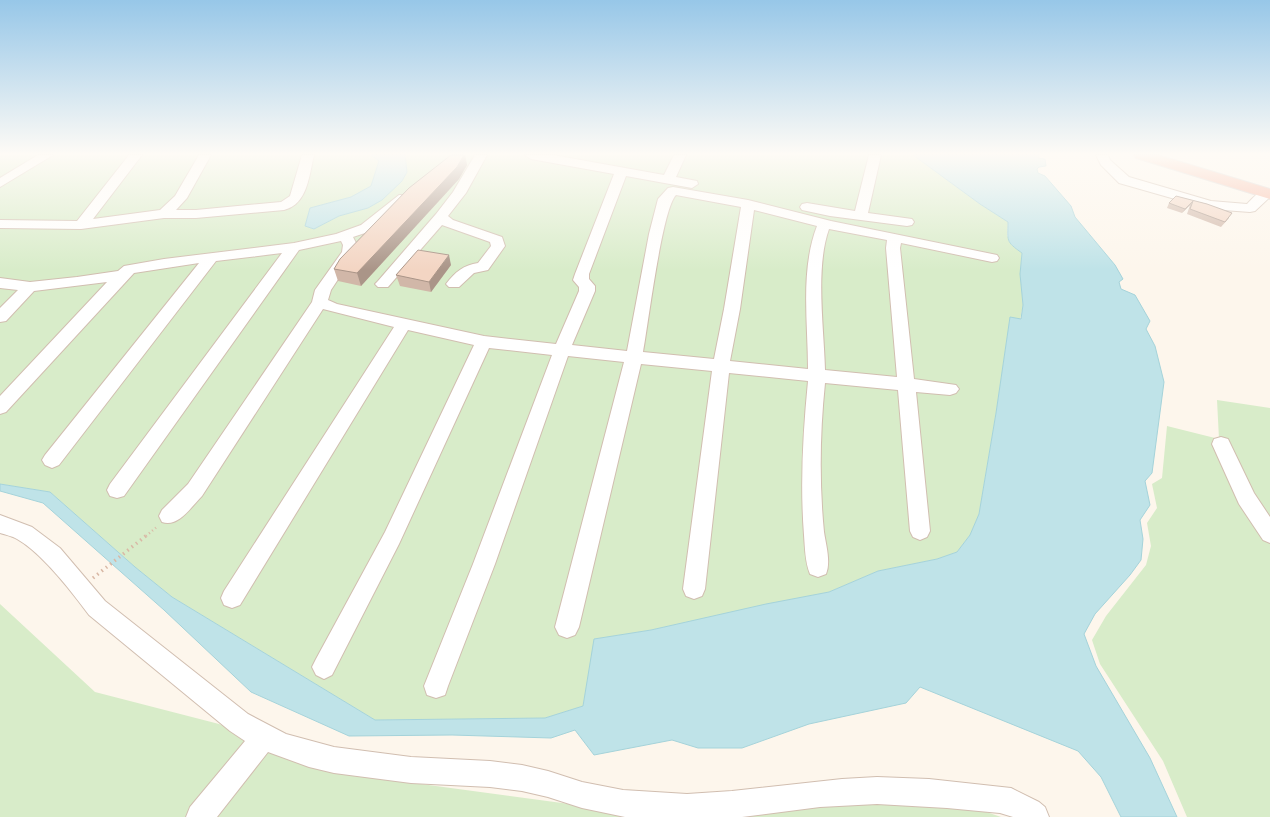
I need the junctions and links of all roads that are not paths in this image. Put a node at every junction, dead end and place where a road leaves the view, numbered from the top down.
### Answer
1 (106, 193) edge
2 (183, 193) edge
3 (297, 193) edge
4 (410, 193) edge
5 (459, 193) edge
6 (613, 193) edge
7 (671, 193) edge
8 (687, 193) edge
9 (738, 193) edge
10 (867, 193) edge
11 (1169, 193) edge
12 (1269, 193) edge
13 (748, 204) junction
14 (164, 214) junction
15 (861, 216) junction
16 (441, 217) junction
17 (907, 222) dead end
18 (0, 224) edge
19 (824, 224) junction
20 (81, 225) junction
21 (345, 236) junction
22 (895, 237) junction
23 (294, 247) junction
24 (211, 258) junction
25 (992, 258) dead end
26 (122, 275) junction
27 (0, 283) edge
28 (383, 284) dead end
29 (454, 284) dead end
30 (30, 287) junction
31 (320, 302) junction
32 (0, 317) edge
33 (403, 325) junction
34 (484, 342) junction
35 (563, 349) junction
36 (634, 357) junction
37 (721, 365) junction
38 (817, 375) junction
39 (906, 384) junction
40 (950, 389) dead end
41 (0, 407) edge
42 (1221, 444) dead end
43 (52, 460) dead end
44 (117, 490) dead end
45 (169, 516) road end
46 (0, 524) edge
47 (920, 531) dead end
48 (1270, 534) edge
49 (818, 567) dead end
50 (694, 589) dead end
51 (232, 598) dead end
52 (567, 627) dead end
53 (324, 667) dead end
54 (436, 686) dead end
55 (264, 737) junction
56 (200, 817) edge
57 (1036, 817) edge

1 - 20 street
2 - 14 street
3 - 14 street
4 - 21 street
5 - 16 street
6 - 35 street
7 - 36 street
8 - 13 street
9 - 15 street
10 - 15 street
11 - 12 street
13 - 19 street
13 - 37 street
14 - 20 street
15 - 17 street
16 - 28 street
16 - 29 street
18 - 20 street
19 - 22 street
19 - 38 street
21 - 23 street
21 - 31 street
22 - 25 street
22 - 39 street
23 - 24 street
23 - 44 street
24 - 26 street
24 - 43 street
26 - 30 street
26 - 41 street
27 - 30 street
30 - 32 street
31 - 33 street
31 - 45 street
33 - 34 street
33 - 51 street
34 - 35 street
34 - 53 street
35 - 36 street
35 - 54 street
36 - 37 street
36 - 52 street
37 - 38 street
37 - 50 street
38 - 39 street
38 - 49 street
39 - 40 street
39 - 47 street
42 - 48 street
46 - 55 street
55 - 56 street
55 - 57 street

